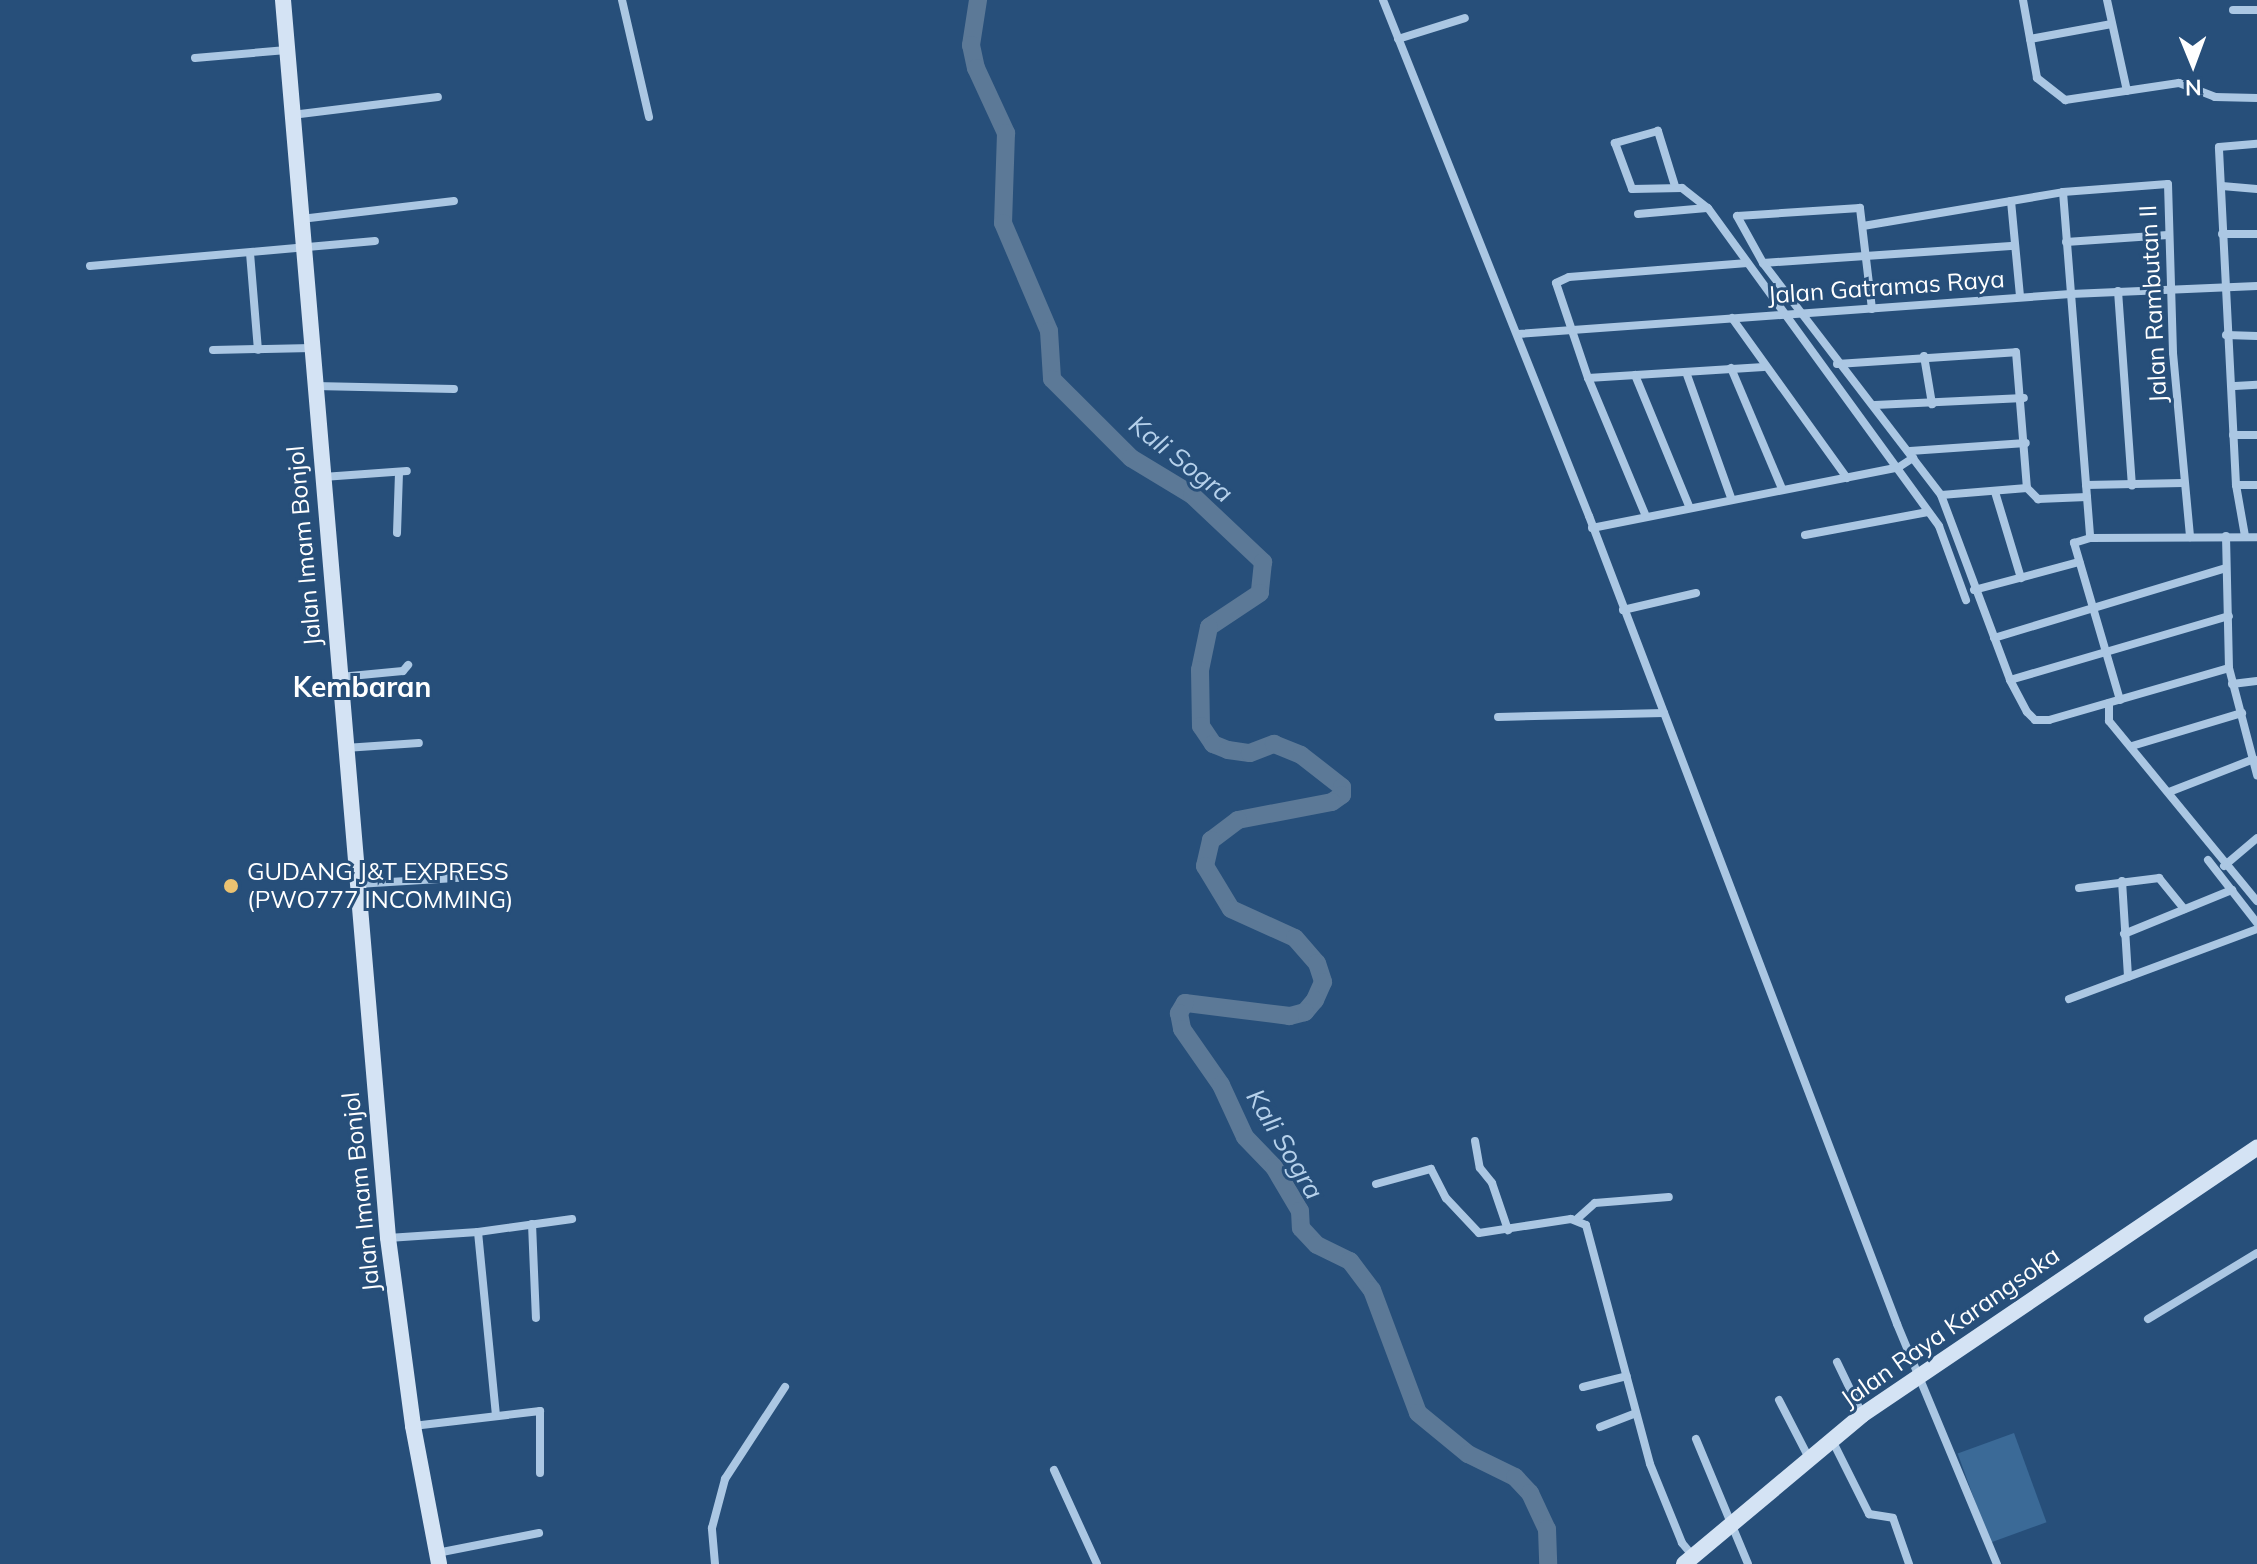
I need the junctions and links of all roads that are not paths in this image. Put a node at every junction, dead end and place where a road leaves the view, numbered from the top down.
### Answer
1 (283, 0) edge
2 (622, 0) edge
3 (1383, 0) edge
4 (2023, 0) edge
5 (2107, 0) edge
6 (2233, 10) dead end
7 (2257, 10) edge
8 (1465, 18) dead end
9 (2112, 24) junction
10 (1398, 39) junction
11 (2030, 39) junction
12 (288, 50) junction
13 (195, 58) dead end
14 (2127, 91) junction
15 (438, 97) dead end
16 (2257, 98) edge
17 (292, 115) junction
18 (649, 117) dead end
19 (2257, 144) edge
20 (1675, 186) junction
21 (2222, 186) junction
22 (2257, 189) edge
23 (2063, 192) junction
24 (454, 201) dead end
25 (2011, 201) junction
26 (1708, 208) junction
27 (1638, 214) dead end
28 (301, 219) junction
29 (1863, 226) junction
30 (2222, 234) junction
31 (2257, 234) edge
32 (2168, 235) junction
33 (375, 241) dead end
34 (2066, 242) junction
35 (2014, 246) junction
36 (305, 250) junction
37 (250, 253) junction
38 (1865, 256) junction
39 (1747, 263) junction
40 (1763, 263) junction
41 (90, 266) dead end
42 (2225, 286) junction
43 (2257, 286) edge
44 (2171, 288) junction
45 (2118, 291) junction
46 (2071, 294) junction
47 (2020, 297) junction
48 (1872, 309) junction
49 (1802, 314) junction
50 (1784, 316) junction
51 (1732, 318) junction
52 (1570, 329) junction
53 (1518, 334) junction
54 (2226, 335) junction
55 (2257, 336) edge
56 (312, 348) junction
57 (213, 350) dead end
58 (258, 350) junction
59 (1924, 356) junction
60 (1837, 364) junction
61 (1764, 367) junction
62 (1731, 368) junction
63 (1686, 372) junction
64 (1635, 375) junction
65 (1588, 378) junction
66 (2257, 385) edge
67 (314, 386) junction
68 (2235, 386) junction
69 (454, 389) dead end
70 (2024, 398) junction
71 (1932, 404) junction
72 (1875, 405) junction
73 (2233, 435) junction
74 (2257, 435) edge
75 (2026, 443) junction
76 (1912, 454) junction
77 (1899, 467) junction
78 (322, 477) junction
79 (1847, 478) junction
80 (2183, 483) junction
81 (2086, 485) junction
82 (2132, 485) junction
83 (2236, 485) junction
84 (2257, 485) edge
85 (2027, 488) junction
86 (1782, 489) junction
87 (1995, 492) junction
88 (1941, 495) junction
89 (2087, 497) junction
90 (1731, 498) junction
91 (1689, 506) junction
92 (1928, 512) junction
93 (1645, 514) junction
94 (1592, 528) junction
95 (397, 533) dead end
96 (1805, 535) dead end
97 (2226, 536) junction
98 (2245, 536) junction
99 (2190, 537) junction
100 (2257, 537) edge
101 (2090, 538) junction
102 (2079, 562) junction
103 (2226, 568) junction
104 (2021, 578) junction
105 (1974, 590) junction
106 (1696, 593) dead end
107 (1966, 600) dead end
108 (2093, 607) junction
109 (1623, 610) junction
110 (2229, 616) junction
111 (1994, 638) junction
112 (2105, 654) junction
113 (408, 665) dead end
114 (2229, 668) junction
115 (339, 677) junction
116 (2010, 680) junction
117 (2257, 681) edge
118 (2232, 684) junction
119 (2120, 700) junction
120 (2109, 703) junction
121 (1664, 713) junction
122 (2242, 713) junction
123 (1498, 717) dead end
124 (419, 743) dead end
125 (2132, 746) junction
126 (345, 748) junction
127 (2254, 759) junction
128 (2257, 775) edge
129 (2169, 792) junction
130 (2257, 838) edge
131 (2208, 860) dead end
132 (2227, 865) junction
133 (2218, 871) junction
134 (472, 877) dead end
135 (2122, 881) junction
136 (357, 884) junction
137 (2079, 888) dead end
138 (2232, 890) junction
139 (2257, 901) edge
140 (2184, 909) junction
141 (2257, 926) edge
142 (2124, 934) junction
143 (2128, 977) junction
144 (2069, 999) dead end
145 (1475, 1141) dead end
146 (2257, 1148) edge
147 (1376, 1184) dead end
148 (1669, 1197) dead end
149 (572, 1219) dead end
150 (1577, 1219) junction
151 (532, 1224) junction
152 (1508, 1230) junction
153 (478, 1232) junction
154 (388, 1238) junction
155 (2257, 1253) edge
156 (536, 1318) dead end
157 (2148, 1319) dead end
158 (1837, 1362) dead end
159 (1627, 1376) junction
160 (1918, 1376) junction
161 (785, 1387) dead end
162 (1583, 1387) dead end
163 (1779, 1400) dead end
164 (1634, 1414) junction
165 (496, 1415) junction
166 (1862, 1415) junction
167 (413, 1426) junction
168 (1600, 1427) dead end
169 (1696, 1439) dead end
170 (1832, 1440) junction
171 (1810, 1459) junction
172 (1054, 1470) dead end
173 (540, 1473) dead end
174 (1731, 1526) junction
175 (539, 1533) dead end
176 (438, 1559) edge
177 (1689, 1560) edge
178 (715, 1564) edge
179 (1097, 1564) edge
180 (1748, 1564) edge
181 (1909, 1564) edge
182 (1997, 1564) edge

1 - 12 main road, Jalan Imam Bonjol
2 - 18 street
3 - 10 street
4 - 11 street
5 - 9 street
6 - 7 street
8 - 10 street
9 - 11 street
9 - 14 street
10 - 53 street
11 - 14 street
12 - 13 street
12 - 17 main road, Jalan Imam Bonjol
14 - 16 street
15 - 17 street
17 - 28 main road, Jalan Imam Bonjol
19 - 21 street
20 - 20 street
20 - 26 street
21 - 22 street
21 - 30 street
23 - 25 street, Jalan Rambutan II
23 - 32 street, Jalan Rambutan II
23 - 34 street
24 - 28 street
25 - 29 street, Jalan Rambutan II
25 - 35 street
26 - 27 street
26 - 39 street
28 - 36 main road, Jalan Imam Bonjol
29 - 38 street
29 - 40 street
30 - 31 street
30 - 42 street
32 - 34 street
32 - 44 street, Jalan Rambutan II
33 - 36 street
34 - 46 street
35 - 38 street
35 - 47 street
36 - 37 street
36 - 56 main road, Jalan Imam Bonjol
37 - 41 street
37 - 58 street
38 - 40 street
38 - 48 street
39 - 50 street
39 - 52 street
40 - 49 street
42 - 43 street, Jalan Gatramas Raya
42 - 44 street, Jalan Gatramas Raya
42 - 54 street
44 - 45 street, Jalan Gatramas Raya
44 - 80 street, Jalan Rambutan II
45 - 46 street, Jalan Gatramas Raya
45 - 82 street
46 - 47 street, Jalan Gatramas Raya
46 - 81 street
47 - 48 street, Jalan Gatramas Raya
48 - 49 street, Jalan Gatramas Raya
49 - 50 street, Jalan Gatramas Raya
49 - 60 street
50 - 51 street, Jalan Gatramas Raya
50 - 77 street
51 - 52 street, Jalan Gatramas Raya
51 - 61 street
52 - 53 street, Jalan Gatramas Raya
52 - 65 street
53 - 94 street
54 - 55 street
54 - 68 street
56 - 58 street
56 - 67 main road, Jalan Imam Bonjol
57 - 58 street
59 - 60 street
59 - 70 street
59 - 71 street
60 - 72 street
61 - 62 street
61 - 79 street
62 - 63 street
62 - 86 street
63 - 64 street
63 - 90 street
64 - 65 street
64 - 91 street
65 - 93 street
66 - 68 street
67 - 69 street
67 - 78 main road, Jalan Imam Bonjol
68 - 73 street
70 - 71 street
70 - 75 street
71 - 72 street
72 - 76 street
73 - 74 street
73 - 83 street
75 - 76 street
75 - 85 street
76 - 77 street
76 - 88 street
77 - 79 street
77 - 92 street
78 - 95 street
78 - 115 main road, Jalan Imam Bonjol
79 - 86 street
80 - 82 street
80 - 99 street, Jalan Rambutan II
81 - 82 street
81 - 89 street
83 - 84 street
83 - 98 street
85 - 87 street
85 - 89 street
86 - 90 street
87 - 88 street
87 - 104 street
88 - 105 street
89 - 101 street
90 - 91 street
91 - 93 street
92 - 96 street
92 - 107 street
93 - 94 street
94 - 109 street
97 - 98 street
97 - 99 street
97 - 103 street
98 - 100 street
99 - 101 street
101 - 102 street
102 - 104 street
102 - 108 street
103 - 108 street
103 - 110 street
104 - 105 street
105 - 111 street
106 - 109 street
108 - 111 street
108 - 112 street
109 - 121 street
110 - 112 street
110 - 114 street
111 - 116 street
112 - 116 street
112 - 119 street
113 - 115 street
114 - 118 street
114 - 119 street
115 - 126 main road, Jalan Imam Bonjol
116 - 120 street
117 - 118 street
118 - 122 street
119 - 120 street
120 - 125 street
121 - 123 street
121 - 160 street
122 - 125 street
122 - 127 street
124 - 126 street
125 - 129 street
126 - 136 main road, Jalan Imam Bonjol
127 - 128 street
127 - 129 street
129 - 132 street
130 - 132 street
131 - 133 street
132 - 133 street
132 - 139 street
133 - 138 street
134 - 136 street
135 - 137 street
135 - 140 street
135 - 142 street
136 - 154 main road, Jalan Imam Bonjol
138 - 140 street
138 - 141 street
140 - 142 street
141 - 143 street
142 - 143 street
143 - 144 street
145 - 152 street
146 - 160 main road, Jalan Raya Karangsoka
147 - 152 street
148 - 150 street
149 - 151 street
150 - 152 street
150 - 159 street
151 - 153 street
151 - 156 street
153 - 154 street
153 - 165 street
154 - 167 main road, Jalan Imam Bonjol
155 - 157 street
158 - 166 street
159 - 162 street
159 - 164 street
160 - 166 main road, Jalan Raya Karangsoka
160 - 182 street
161 - 178 street
163 - 171 street
164 - 168 street
164 - 177 street
165 - 167 street
165 - 173 street
166 - 170 main road, Jalan Raya Karangsoka
167 - 176 main road, Jalan Imam Bonjol
169 - 174 street
170 - 171 main road, Jalan Raya Karangsoka
170 - 181 street
171 - 174 main road, Jalan Raya Karangsoka
172 - 179 street
174 - 177 main road, Jalan Raya Karangsoka
174 - 180 street
175 - 176 street

